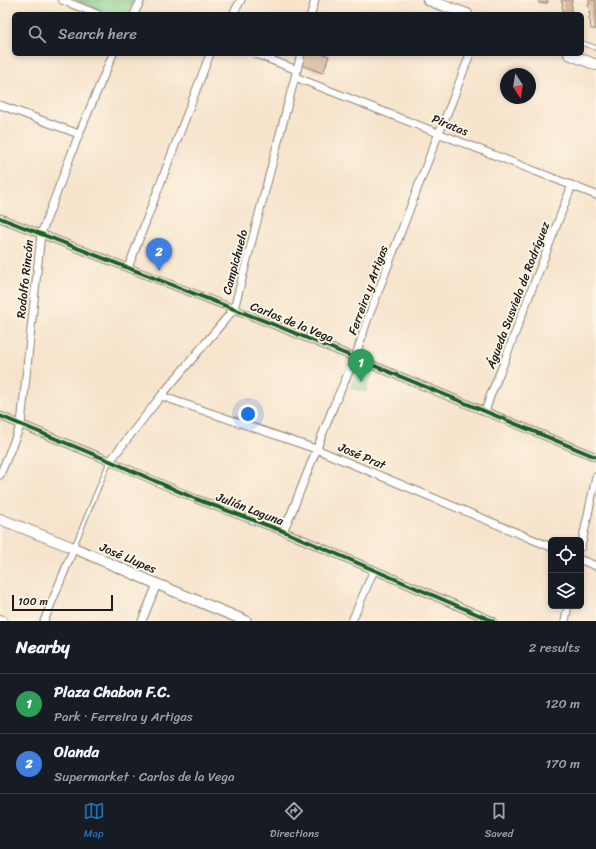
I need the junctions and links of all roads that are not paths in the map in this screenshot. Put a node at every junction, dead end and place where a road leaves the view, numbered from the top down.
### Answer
1 (62, 0) edge
2 (141, 0) edge
3 (241, 0) edge
4 (315, 0) edge
5 (428, 0) edge
6 (92, 12) edge
7 (135, 12) edge
8 (234, 12) edge
9 (312, 12) edge
10 (461, 12) edge
11 (584, 44) edge
12 (596, 48) edge
13 (112, 56) edge
14 (209, 56) edge
15 (260, 56) edge
16 (300, 56) edge
17 (469, 56) edge
18 (574, 56) edge
19 (596, 65) edge
20 (296, 73) junction
21 (0, 105) edge
22 (439, 133) junction
23 (79, 134) junction
24 (572, 185) junction
25 (596, 195) edge
26 (0, 218) edge
27 (41, 234) junction
28 (128, 268) junction
29 (234, 309) junction
30 (355, 358) junction
31 (161, 396) junction
32 (485, 412) junction
33 (0, 416) edge
34 (21, 424) junction
35 (316, 449) junction
36 (596, 457) edge
37 (110, 461) junction
38 (0, 475) edge
39 (596, 477) edge
40 (0, 519) edge
41 (283, 531) junction
42 (583, 537) edge
43 (548, 546) edge
44 (74, 548) junction
45 (584, 561) edge
46 (596, 566) edge
47 (374, 570) junction
48 (157, 584) junction
49 (567, 609) edge
50 (478, 618) edge
51 (44, 621) edge
52 (142, 621) edge
53 (246, 621) edge
54 (352, 621) edge
55 (493, 621) edge
56 (565, 621) edge

1 - 6 street
2 - 7 street
3 - 8 street
4 - 9 street
5 - 10 street
11 - 12 lane
13 - 23 street, Rodolfo Rincón
14 - 28 street
15 - 20 street, Piratas
16 - 20 street, Campichuelo
17 - 22 street, Ferreira y Artigas
18 - 19 street
20 - 22 street, Piratas
20 - 29 street, Campichuelo
21 - 23 street
22 - 24 street, Piratas
22 - 30 street, Ferreira y Artigas
23 - 27 street, Rodolfo Rincón
24 - 25 street, Piratas
24 - 32 street, Águeda Susviela de Rodríguez
26 - 27 street, Carlos de la Vega
27 - 28 street, Carlos de la Vega
27 - 34 street, Rodolfo Rincón
28 - 29 street, Carlos de la Vega
29 - 30 street, Carlos de la Vega
29 - 31 street, Campichuelo
30 - 32 street, Carlos de la Vega
30 - 35 street, Ferreira y Artigas
31 - 35 street, José Prat
31 - 37 street, Campichuelo
32 - 36 street, Carlos de la Vega
33 - 34 street, Julián Laguna
34 - 37 street, Julián Laguna
34 - 38 street, Rodolfo Rincón
35 - 41 street, Ferreira y Artigas
35 - 43 street, José Prat
37 - 41 street, Julián Laguna
37 - 44 lane
39 - 42 street
40 - 44 street, José Llupes
41 - 47 street, Julián Laguna
44 - 48 street, José Llupes
44 - 51 street
45 - 46 street
47 - 50 street, Julián Laguna
47 - 54 street
48 - 52 street
48 - 53 street, José Llupes
49 - 56 street
50 - 55 street, Julián Laguna

